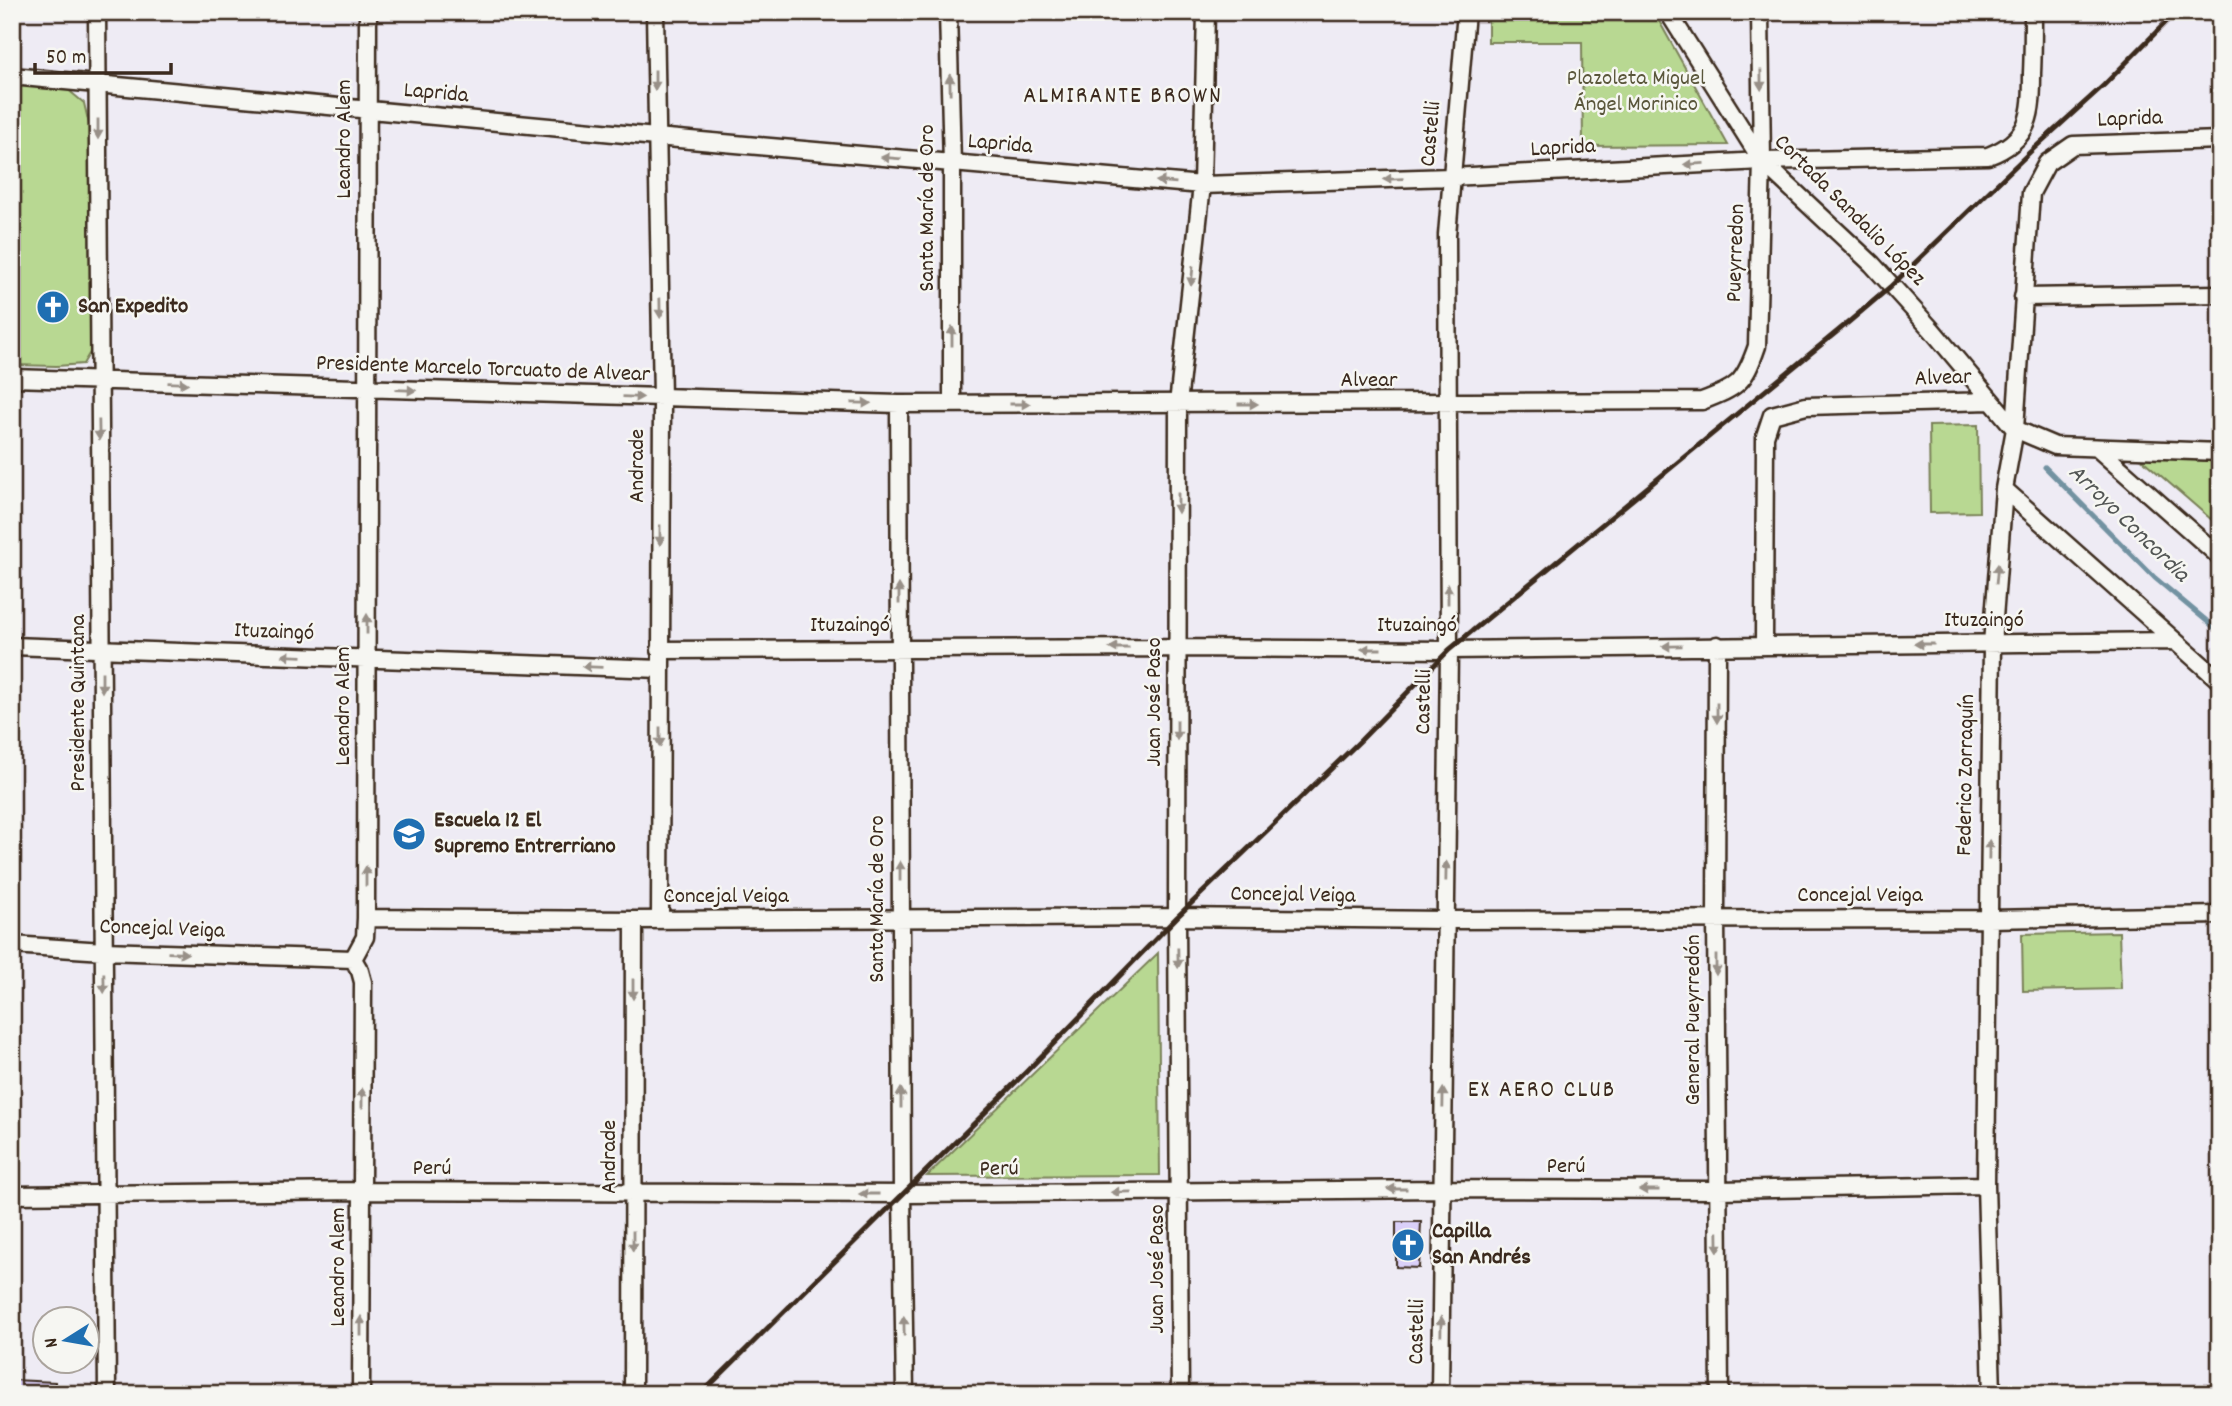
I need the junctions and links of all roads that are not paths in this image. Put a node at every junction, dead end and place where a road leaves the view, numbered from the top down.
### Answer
1 (97, 12) edge
2 (368, 12) edge
3 (655, 12) edge
4 (948, 12) edge
5 (1206, 12) edge
6 (1465, 12) edge
7 (1668, 12) edge
8 (1760, 12) edge
9 (2033, 12) edge
10 (12, 76) edge
11 (98, 84) junction
12 (368, 111) junction
13 (656, 138) junction
14 (2220, 140) edge
15 (1762, 161) junction
16 (2047, 163) joint
17 (952, 164) junction
18 (1451, 177) junction
19 (1202, 185) junction
20 (2220, 295) edge
21 (2023, 297) junction
22 (1757, 346) joint
23 (12, 377) edge
24 (99, 381) junction
25 (367, 389) junction
26 (662, 398) junction
27 (1991, 401) junction
28 (1448, 403) junction
29 (899, 404) junction
30 (952, 404) junction
31 (1178, 404) junction
32 (2014, 429) junction
33 (2097, 448) junction
34 (2220, 452) edge
35 (2004, 489) junction
36 (2220, 556) edge
37 (2174, 641) junction
38 (1992, 644) junction
39 (1717, 645) junction
40 (1764, 645) junction
41 (12, 646) edge
42 (899, 648) junction
43 (1177, 648) junction
44 (101, 649) junction
45 (660, 650) junction
46 (1448, 650) junction
47 (367, 659) junction
48 (661, 669) junction
49 (2217, 672) edge
50 (2220, 915) edge
51 (1177, 917) junction
52 (366, 918) junction
53 (901, 919) junction
54 (1716, 919) junction
55 (1988, 919) junction
56 (634, 920) junction
57 (660, 920) junction
58 (1445, 920) junction
59 (12, 945) edge
60 (104, 951) junction
61 (353, 959) junction
62 (1986, 1185) junction
63 (1442, 1189) junction
64 (1718, 1190) junction
65 (362, 1191) junction
66 (1180, 1191) junction
67 (632, 1192) junction
68 (106, 1194) junction
69 (902, 1194) junction
70 (12, 1195) edge
71 (107, 1394) edge
72 (361, 1394) edge
73 (633, 1394) edge
74 (905, 1394) edge
75 (1180, 1394) edge
76 (1440, 1394) edge
77 (1720, 1394) edge
78 (1992, 1394) edge

1 - 11 street, Presidente Quintana
2 - 12 street, Leandro Alem
3 -> 13 street, Andrade
17 -> 4 street, Santa María de Oro
5 - 19 street, Juan José Paso
6 - 18 street, Castelli
7 - 15 street, Cortada Sandalio López
8 -> 15 street
9 - 15 street, Laprida
10 - 11 street, Laprida
11 - 12 street, Laprida
11 -> 24 street, Presidente Quintana
12 - 13 street, Laprida
12 - 25 street, Leandro Alem
17 -> 13 street, Laprida
13 -> 26 street, Andrade
14 - 16 street, Laprida
15 -> 18 street, Laprida
15 - 22 street, Pueyrredon
15 - 27 street, Cortada Sandalio López
16 - 21 street, Federico Zorraquín
19 -> 17 street, Laprida
30 -> 17 street, Santa María de Oro
18 -> 19 street, Laprida
18 - 28 street, Castelli
19 -> 31 street, Juan José Paso
20 - 21 street
21 - 32 street, Federico Zorraquín
22 - 28 street, Alvear
23 - 24 street, Presidente Marcelo Torcuato de Alvear
24 -> 25 street, Presidente Marcelo Torcuato de Alvear
24 -> 44 street, Presidente Quintana
25 -> 26 street, Presidente Marcelo Torcuato de Alvear
47 -> 25 street, Leandro Alem
26 -> 29 street, Presidente Marcelo Torcuato de Alvear
26 -> 45 street, Andrade
27 - 32 street, Cortada Sandalio López
27 - 40 street, Alvear
31 -> 28 street, Alvear
46 -> 28 street, Castelli
29 - 30 street, Presidente Marcelo Torcuato de Alvear
42 -> 29 street, Santa María de Oro
30 -> 31 street, Alvear
31 -> 43 street, Juan José Paso
32 - 33 street
32 - 35 street, Federico Zorraquín
33 - 34 street
33 - 36 street
35 - 37 street
38 -> 35 street, Federico Zorraquín
37 - 38 street, Ituzaingó
37 - 49 street
38 -> 40 street, Ituzaingó
55 -> 38 street, Federico Zorraquín
39 - 40 street, Ituzaingó
39 -> 46 street, Ituzaingó
39 -> 54 street, General Pueyrredón
41 - 44 street, Ituzaingó
43 -> 42 street, Ituzaingó
42 - 45 street, Ituzaingó
53 -> 42 street, Santa María de Oro
46 -> 43 street, Ituzaingó
43 -> 51 street, Juan José Paso
47 -> 44 street, Ituzaingó
44 -> 60 street, Presidente Quintana
45 - 48 street, Andrade
58 -> 46 street, Castelli
48 -> 47 street, Ituzaingó
52 -> 47 street, Leandro Alem
48 -> 57 street, Andrade
50 - 55 street, Concejal Veiga
51 - 53 street, Concejal Veiga
51 - 58 street, Concejal Veiga
51 -> 66 street, Juan José Paso
52 - 56 street, Concejal Veiga
52 - 61 street, Leandro Alem
53 - 57 street, Concejal Veiga
69 -> 53 street, Santa María de Oro
54 - 55 street, Concejal Veiga
54 - 58 street, Concejal Veiga
54 -> 64 street, General Pueyrredón
55 - 62 street, Federico Zorraquín
56 - 57 street, Concejal Veiga
56 -> 67 street, Andrade
63 -> 58 street, Castelli
59 - 60 street, Concejal Veiga
60 -> 61 street, Concejal Veiga
60 -> 68 street, Presidente Quintana
65 -> 61 street, Leandro Alem
62 - 64 street, Perú
62 - 78 street, Federico Zorraquín
64 -> 63 street, Perú
63 -> 66 street, Perú
76 -> 63 street, Castelli
64 -> 77 street, General Pueyrredón
65 - 67 street, Perú
65 - 68 street, Perú
72 -> 65 street, Leandro Alem
66 -> 69 street, Perú
66 - 75 street, Juan José Paso
69 -> 67 street, Perú
67 -> 73 street, Andrade
68 - 70 street, Perú
68 - 71 street, Presidente Quintana
74 -> 69 street, Santa María de Oro

